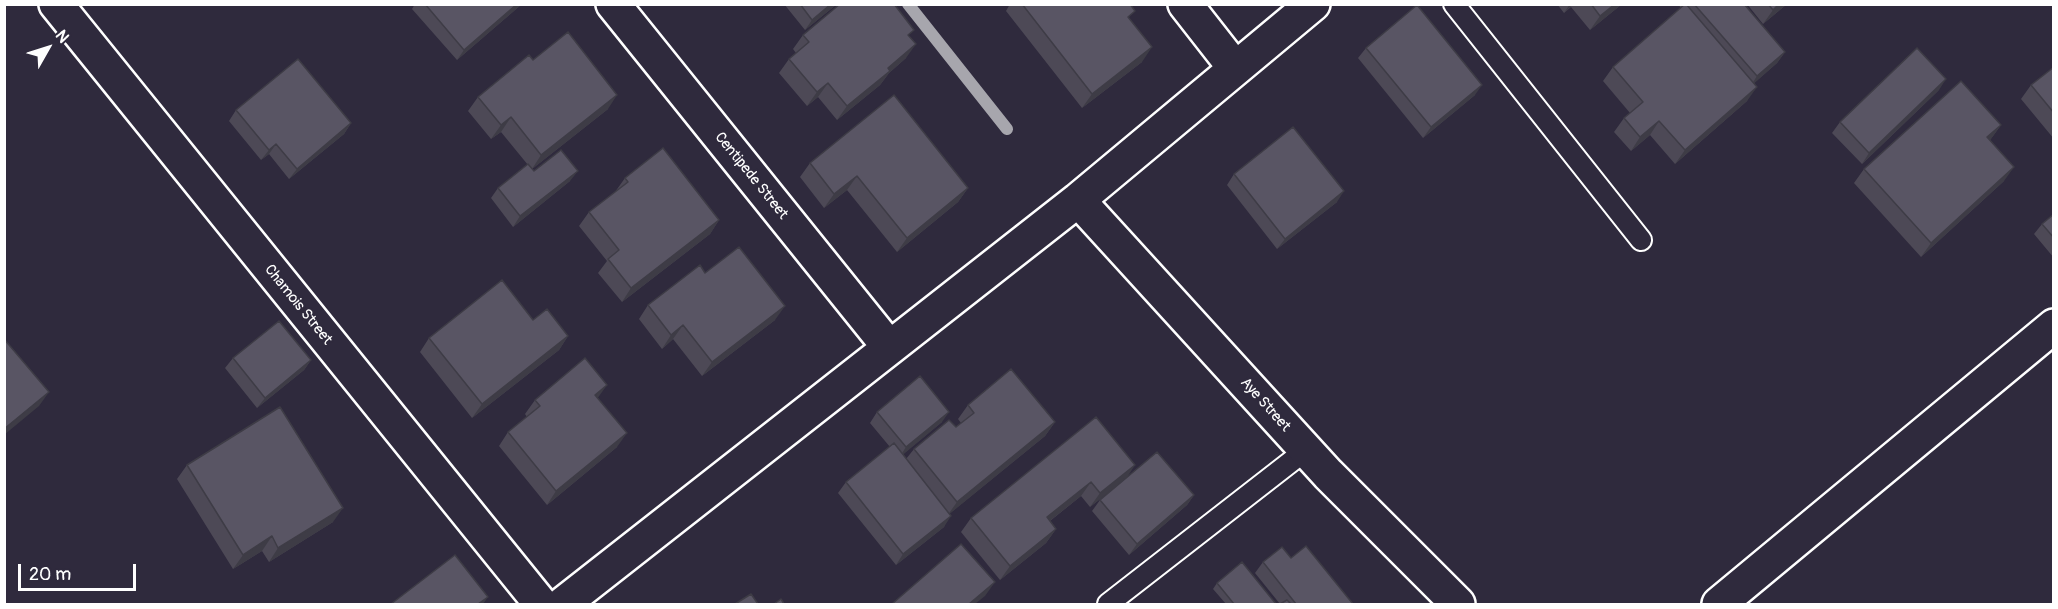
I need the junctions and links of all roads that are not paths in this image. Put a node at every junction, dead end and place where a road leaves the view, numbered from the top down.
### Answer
1 (56, 4) edge
2 (613, 4) edge
3 (1185, 4) edge
4 (1313, 4) edge
5 (1454, 4) edge
6 (1235, 68) junction
7 (1078, 200) junction
8 (1641, 240) dead end
9 (2054, 326) edge
10 (889, 347) junction
11 (1306, 450) junction
12 (541, 604) edge
13 (563, 604) edge
14 (1107, 604) edge
15 (1458, 604) edge
16 (1719, 604) edge

1 - 12 street, Chamois Street
2 - 10 street, Centipede Street
3 - 6 street
4 - 6 street
5 - 8 lane
6 - 7 street
7 - 10 street
7 - 11 street, Aye Street
9 - 16 street
10 - 13 street
11 - 14 lane
11 - 15 street, Aye Street

